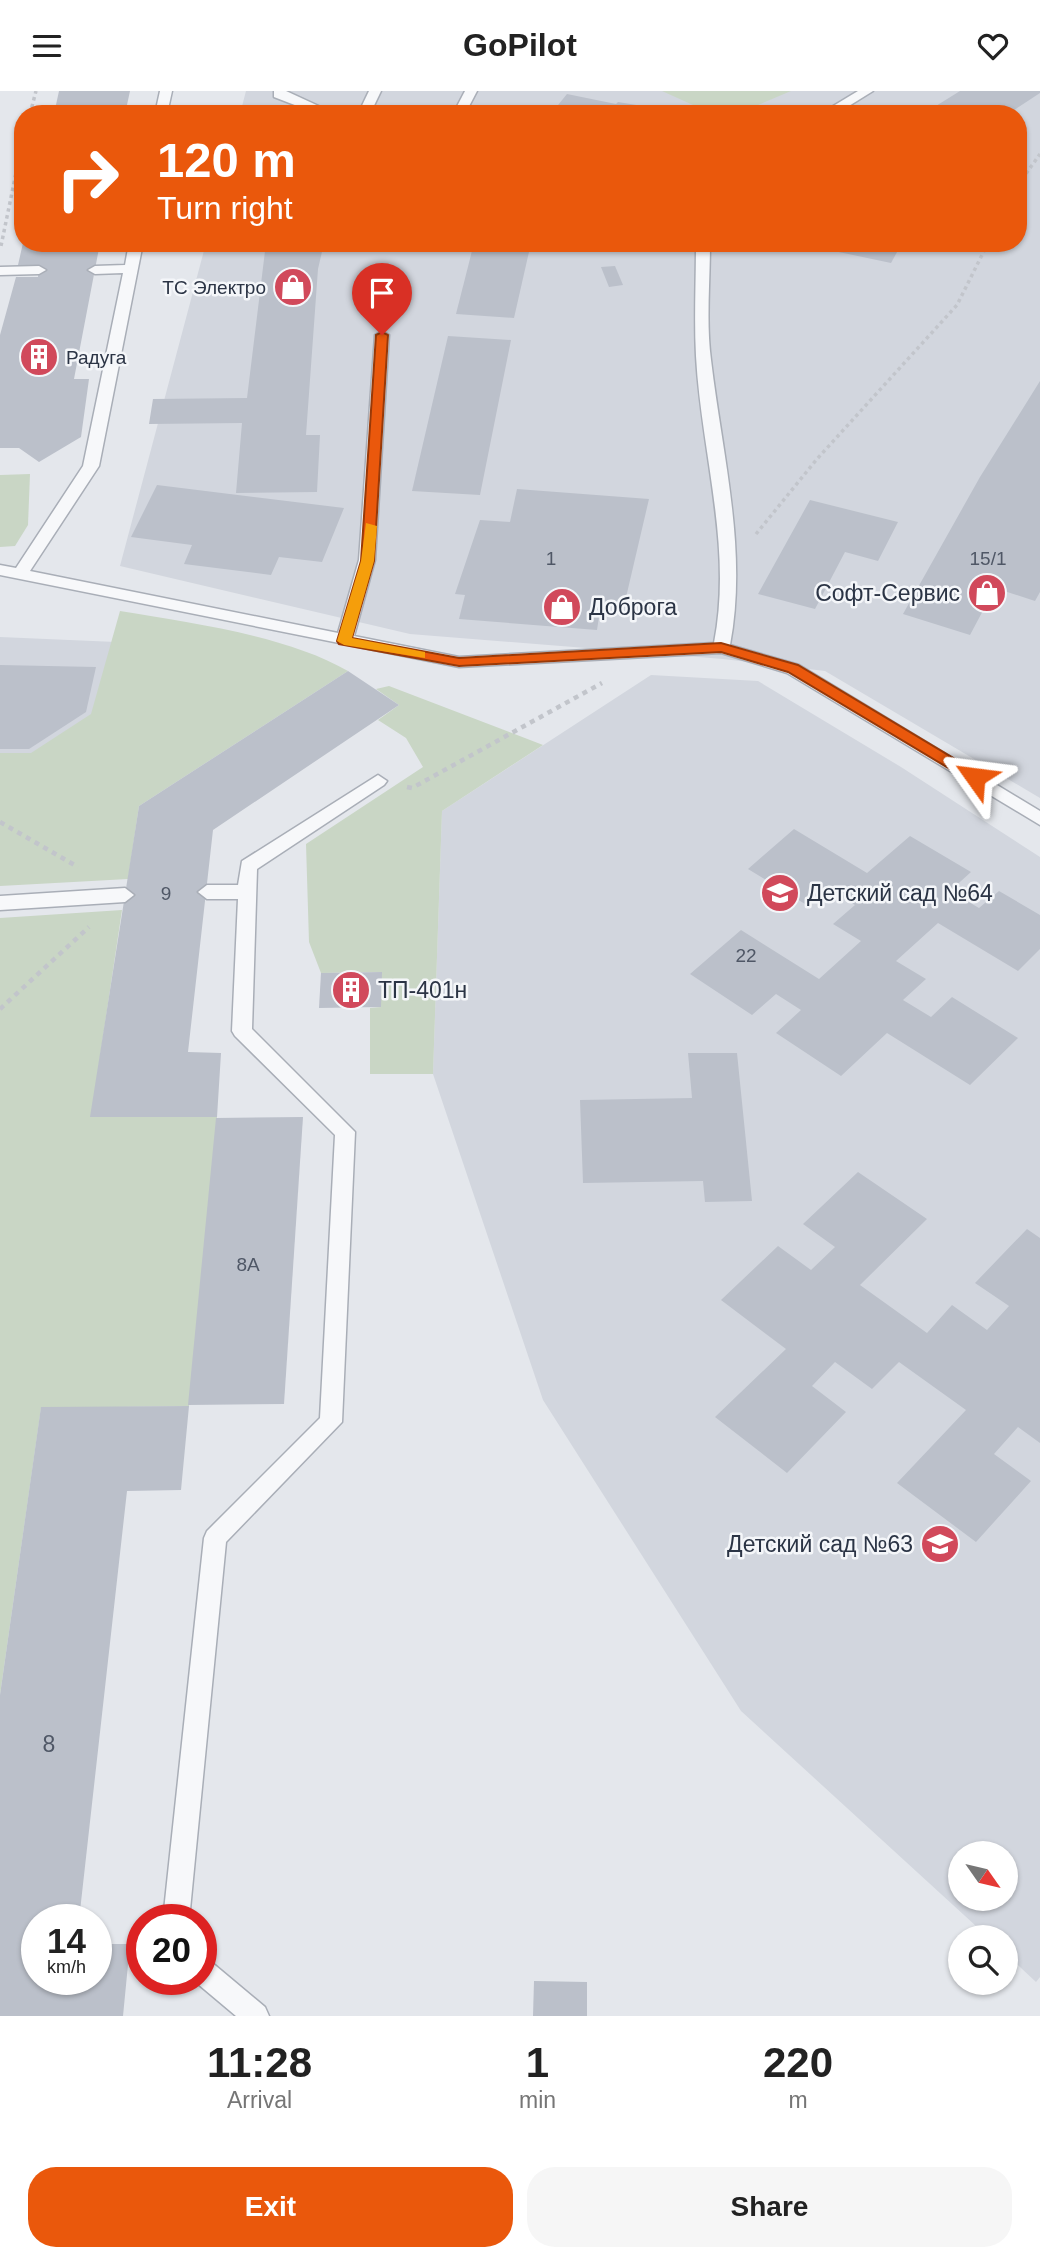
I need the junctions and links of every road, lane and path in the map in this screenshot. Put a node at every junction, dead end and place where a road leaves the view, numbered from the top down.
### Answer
1 (279, 91) edge
2 (867, 91) edge
3 (307, 105) edge
4 (842, 105) edge
5 (1040, 154) edge
6 (1027, 172) edge
7 (14, 182) edge
8 (0, 250) edge
9 (135, 252) edge
10 (703, 252) edge
11 (984, 252) edge
12 (132, 269) junction
13 (38, 270) dead end
14 (95, 270) dead end
15 (0, 271) edge
16 (382, 335) dead end
17 (730, 566) junction
18 (0, 570) edge
19 (21, 572) junction
20 (344, 641) junction
21 (721, 648) junction
22 (657, 651) junction
23 (378, 781) joint
24 (1040, 819) edge
25 (0, 822) edge
26 (207, 892) dead end
27 (246, 892) junction
28 (125, 895) junction
29 (0, 903) edge
30 (0, 1009) edge
31 (178, 1904) edge
32 (217, 1983) edge
33 (256, 2016) edge

1 - 3 lane
2 - 4 lane
5 - 6 path
7 - 8 path
9 - 12 lane
10 - 17 lane
11 - 17 path
12 - 14 lane
12 - 19 lane
13 - 15 lane
16 - 20 lane
17 - 21 lane
18 - 19 lane
19 - 20 lane
20 - 22 lane
21 - 22 lane
21 - 24 lane
22 - 23 path
23 - 27 lane
25 - 28 path
26 - 27 lane
27 - 31 lane
28 - 29 lane
28 - 30 path
32 - 33 lane

